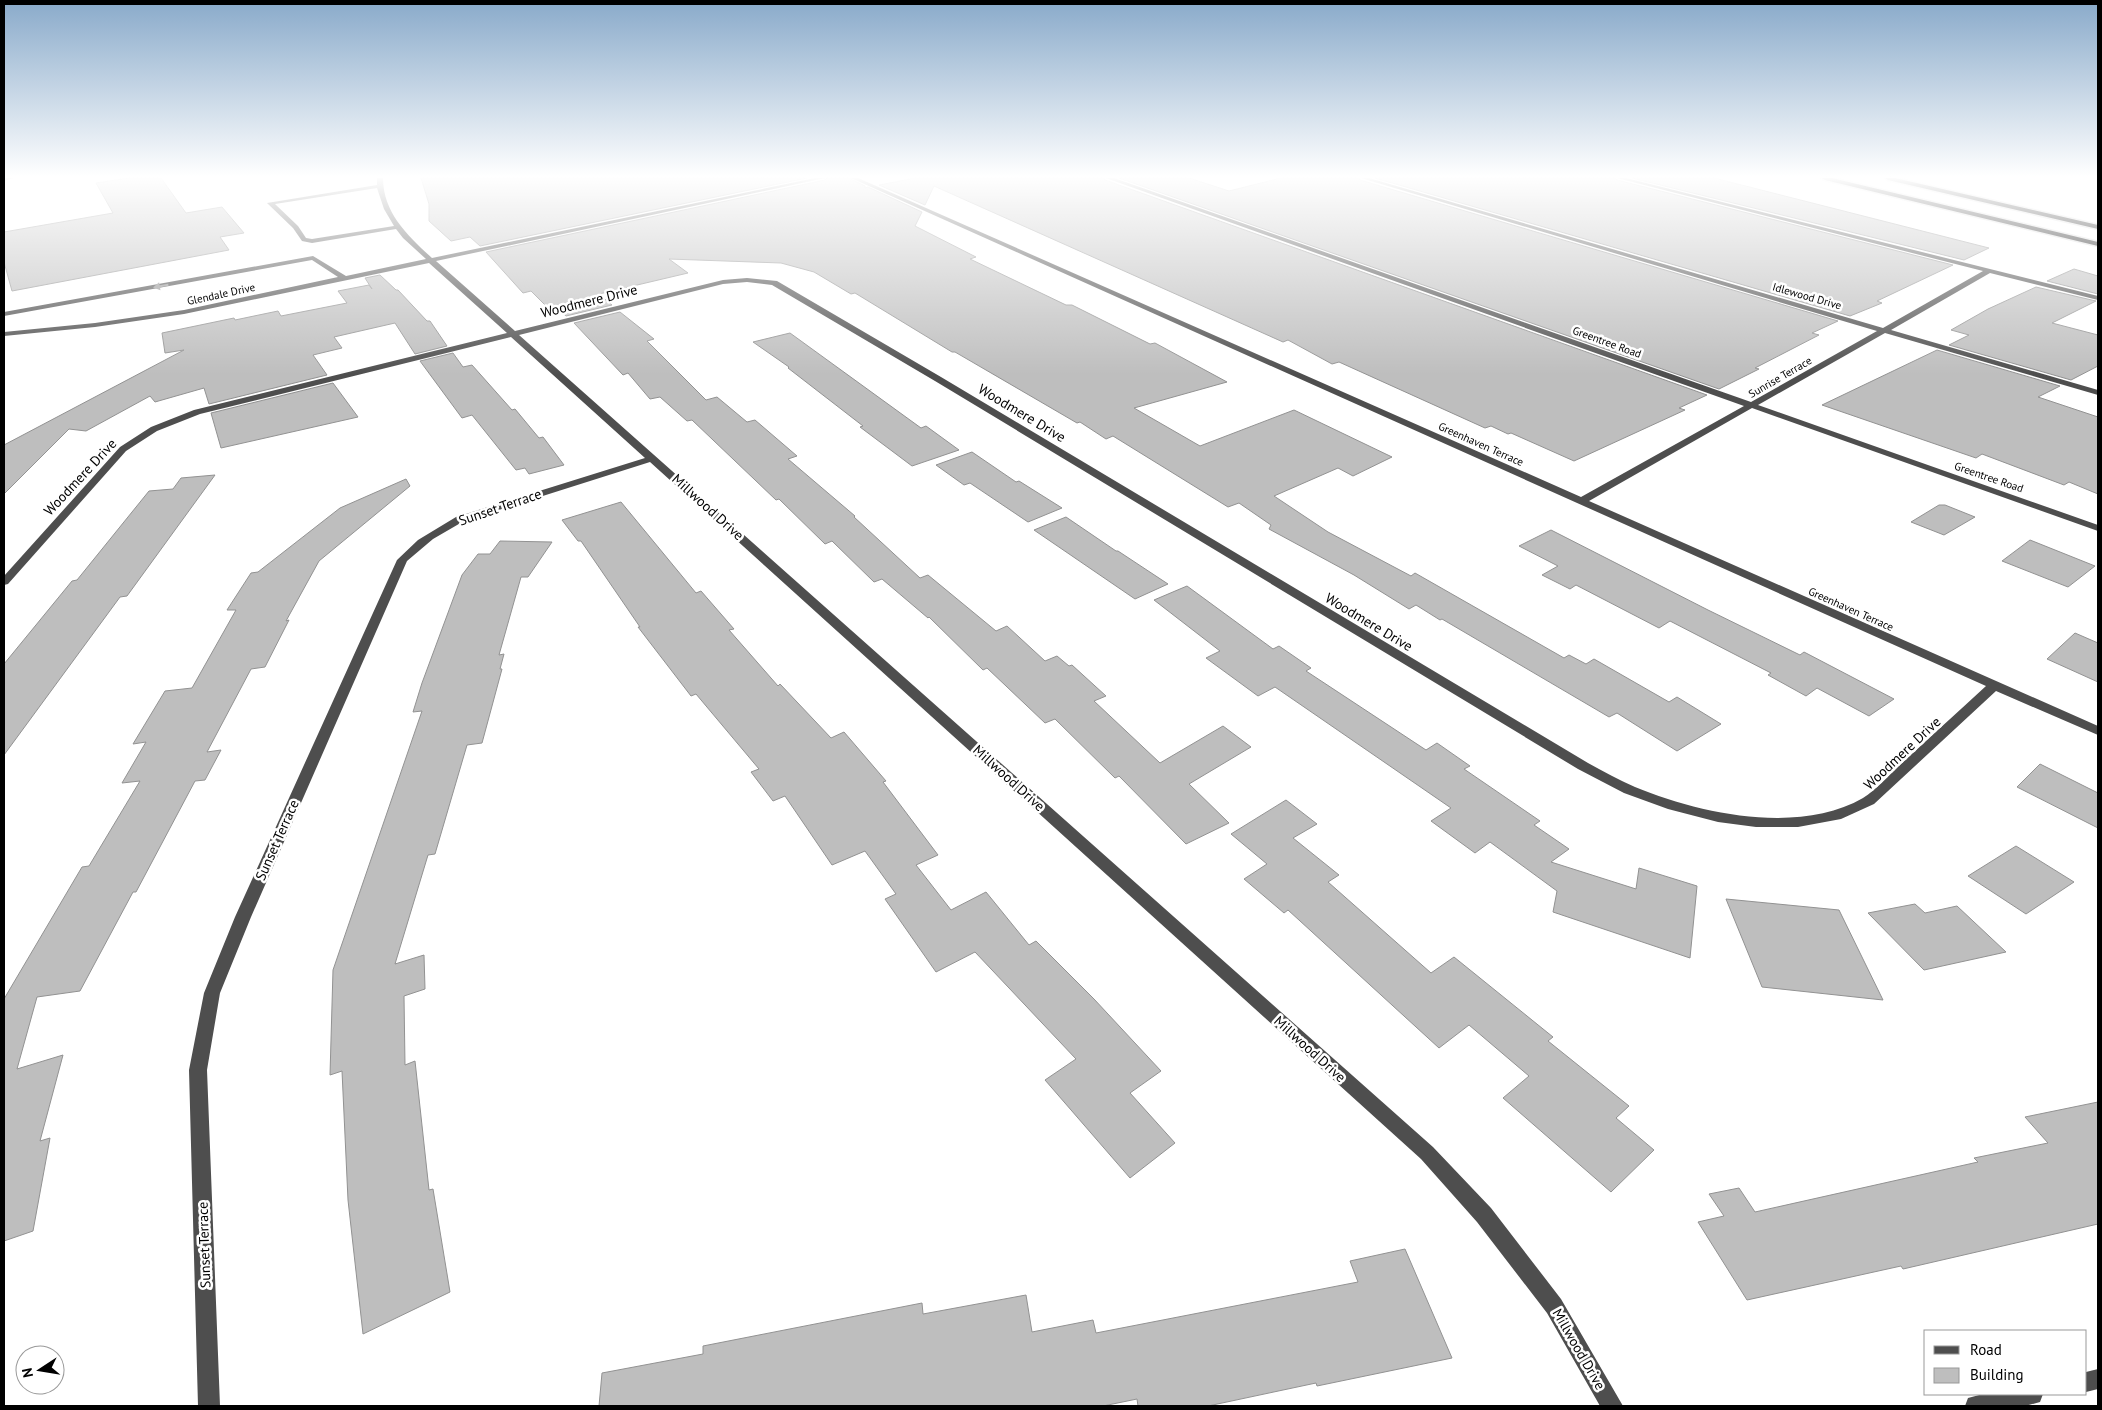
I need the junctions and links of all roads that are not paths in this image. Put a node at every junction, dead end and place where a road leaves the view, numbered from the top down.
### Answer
1 (414, 244) edge
2 (508, 244) edge
3 (1002, 244) edge
4 (1295, 244) edge
5 (1589, 244) edge
6 (1881, 244) edge
7 (431, 260) junction
8 (1989, 271) junction
9 (344, 278) junction
10 (2098, 298) edge
11 (4, 314) edge
12 (1884, 330) junction
13 (4, 334) edge
14 (514, 334) junction
15 (2098, 393) edge
16 (1752, 406) junction
17 (653, 458) junction
18 (1582, 502) junction
19 (2098, 528) edge
20 (4, 582) edge
21 (1995, 685) junction
22 (2098, 731) edge
23 (2027, 1395) edge
24 (209, 1406) edge
25 (1612, 1406) edge
26 (1976, 1406) edge

1 - 7 street, Millwood Drive
2 - 7 street, Glendale Drive
3 - 18 street, Greenhaven Terrace
4 - 16 street, Greentree Road
5 - 12 street, Idlewood Drive
6 - 8 street
7 - 9 street, Glendale Drive
7 - 14 street, Millwood Drive
8 - 10 street
8 - 12 street, Sunrise Terrace
9 -> 11 street
9 - 13 street, Glendale Drive
12 - 15 street, Idlewood Drive
12 - 16 street, Sunrise Terrace
14 - 17 street, Millwood Drive
14 - 20 street, Woodmere Drive
14 - 21 street, Woodmere Drive
16 - 18 street, Sunrise Terrace
16 - 19 street, Greentree Road
17 - 24 street, Sunset Terrace
17 - 25 street, Millwood Drive
18 - 21 street, Greenhaven Terrace
21 - 22 street, Greenhaven Terrace
23 - 26 street

